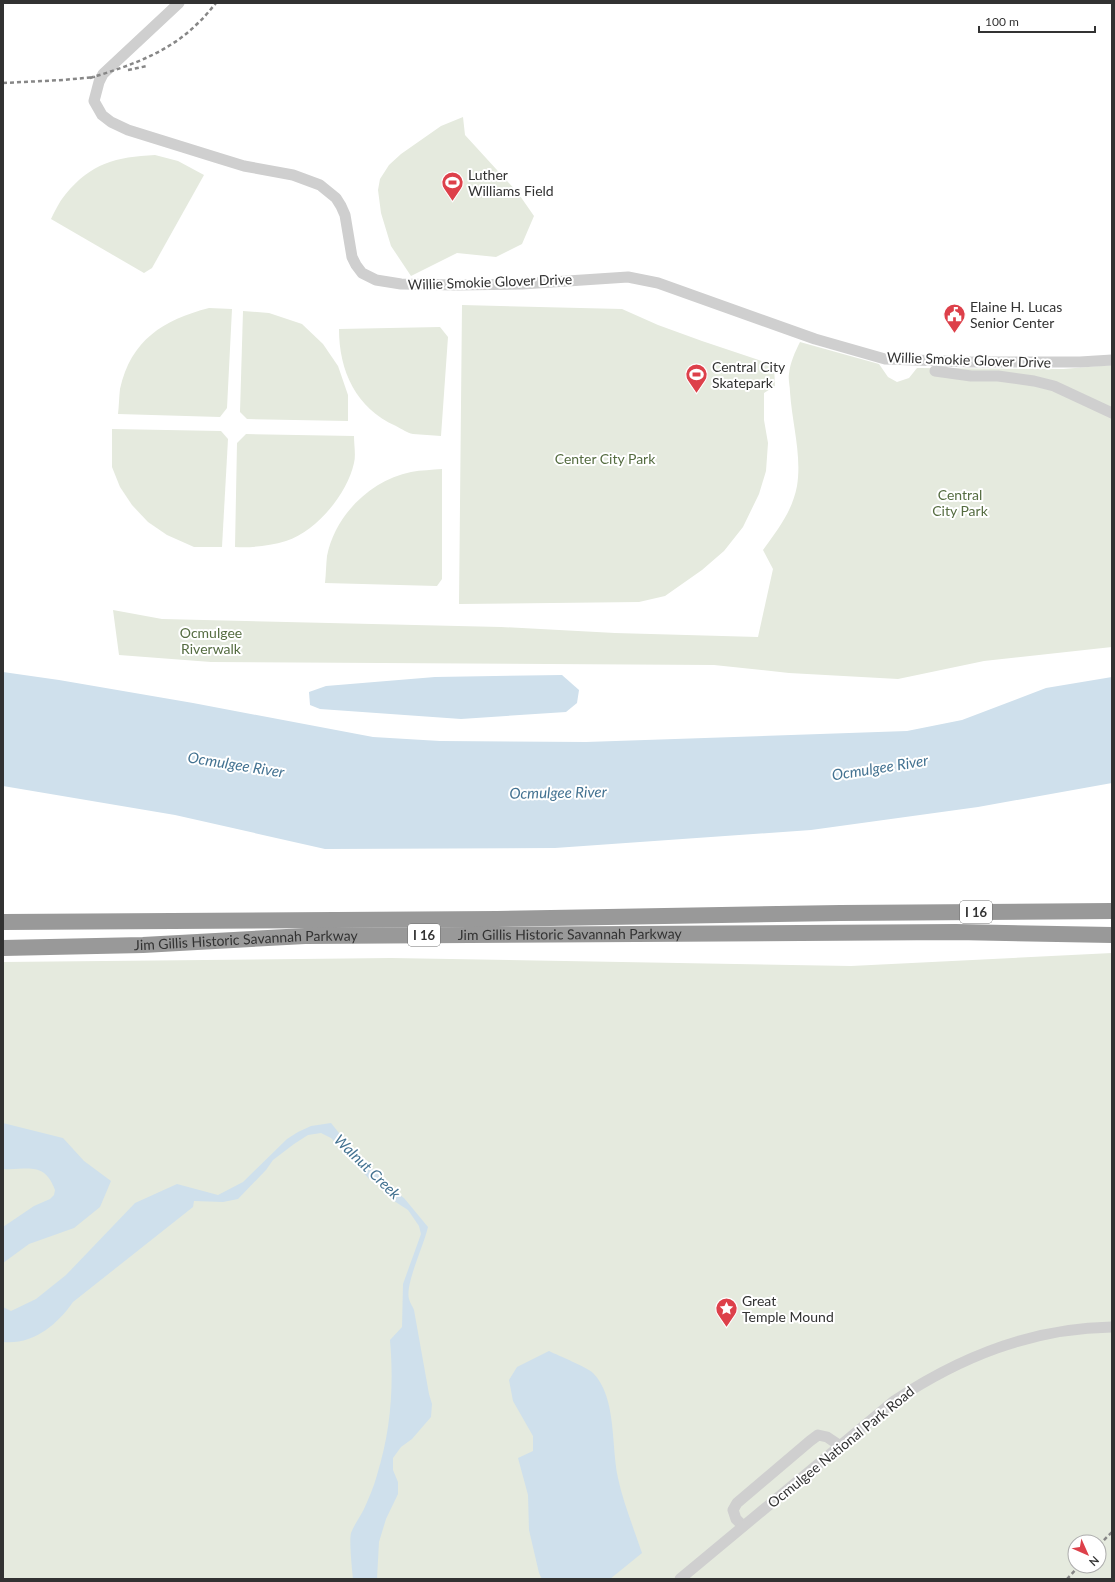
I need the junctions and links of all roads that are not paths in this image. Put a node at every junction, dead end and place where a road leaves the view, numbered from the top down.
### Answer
1 (179, 3) edge
2 (1112, 360) edge
3 (935, 371) dead end
4 (1112, 413) edge
5 (1112, 911) edge
6 (3, 922) edge
7 (1112, 935) edge
8 (3, 948) edge
9 (1112, 1327) edge
10 (840, 1445) junction
11 (743, 1526) junction
12 (680, 1579) edge

1 - 2 street, Willie Smokie Glover Drive
3 - 4 street
5 - 6 highway, Jim Gillis Historic Savannah Parkway / I 16
7 - 8 highway, Jim Gillis Historic Savannah Parkway / I 16
9 - 10 street, Ocmulgee National Park Road
10 - 11 street, Ocmulgee National Park Road
10 - 11 street
11 - 12 street, Ocmulgee National Park Road

